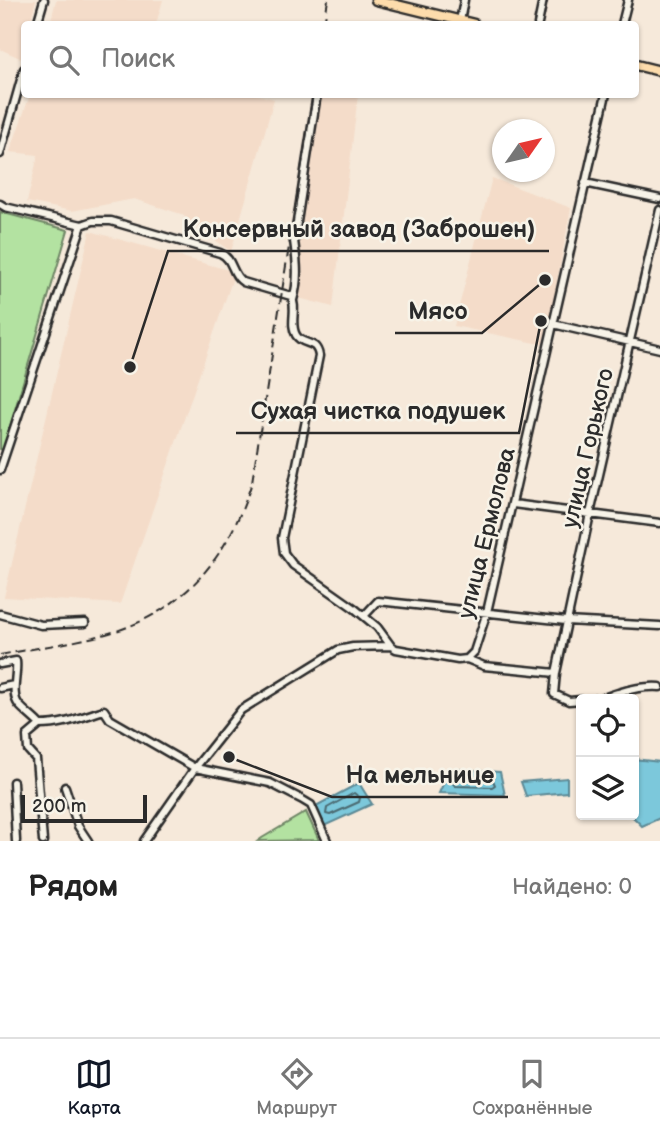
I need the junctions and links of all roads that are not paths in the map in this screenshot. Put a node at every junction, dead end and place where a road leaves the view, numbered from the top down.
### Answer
1 (44, 0) edge
2 (376, 0) edge
3 (464, 0) edge
4 (543, 0) edge
5 (628, 0) edge
6 (396, 2) edge
7 (38, 21) edge
8 (460, 21) joint
9 (539, 21) edge
10 (623, 21) edge
11 (639, 66) edge
12 (660, 71) edge
13 (21, 80) edge
14 (316, 98) edge
15 (605, 98) edge
16 (0, 154) edge
17 (585, 183) junction
18 (660, 199) edge
19 (0, 204) edge
20 (660, 210) edge
21 (82, 225) junction
22 (293, 300) junction
23 (553, 324) junction
24 (629, 342) junction
25 (660, 349) edge
26 (3, 453) edge
27 (0, 470) edge
28 (513, 504) junction
29 (590, 514) junction
30 (660, 523) edge
31 (486, 612) junction
32 (0, 614) edge
33 (364, 616) junction
34 (566, 621) junction
35 (85, 623) dead end
36 (660, 626) edge
37 (391, 646) junction
38 (467, 659) junction
39 (0, 664) edge
40 (556, 673) junction
41 (14, 685) junction
42 (660, 687) edge
43 (0, 688) edge
44 (615, 694) edge
45 (576, 700) edge
46 (40, 725) junction
47 (195, 768) junction
48 (13, 782) dead end
49 (65, 787) dead end
50 (16, 841) edge
51 (43, 841) edge
52 (88, 841) edge
53 (144, 841) edge
54 (327, 841) edge

1 - 7 street
2 - 6 main road
3 - 8 street
4 - 9 street
5 - 10 street
6 - 8 main road
11 - 12 main road
13 - 16 street
14 - 22 street
15 - 17 street, улица Ермолова
17 - 18 street
17 - 23 street, улица Ермолова
19 - 21 street
20 - 24 street, улица Горького
21 - 22 street
21 - 26 street
22 - 33 street
23 - 24 street
23 - 28 street, улица Ермолова
24 - 25 street
24 - 29 street, улица Горького
26 - 27 street
28 - 29 street
28 - 31 street, улица Ермолова
29 - 30 street
29 - 34 street, улица Горького
31 - 33 street
31 - 34 street
31 - 38 street, улица Ермолова
32 - 35 street
33 - 37 street
34 - 36 street
34 - 40 street, улица Горького
37 - 38 street
37 - 47 street
38 - 40 street
39 - 41 street
40 - 45 street, улица Горького
41 - 43 street
41 - 46 street
42 - 44 street
46 - 47 street
46 - 51 street
47 - 53 street
47 - 54 street
48 - 50 street
49 - 52 street

